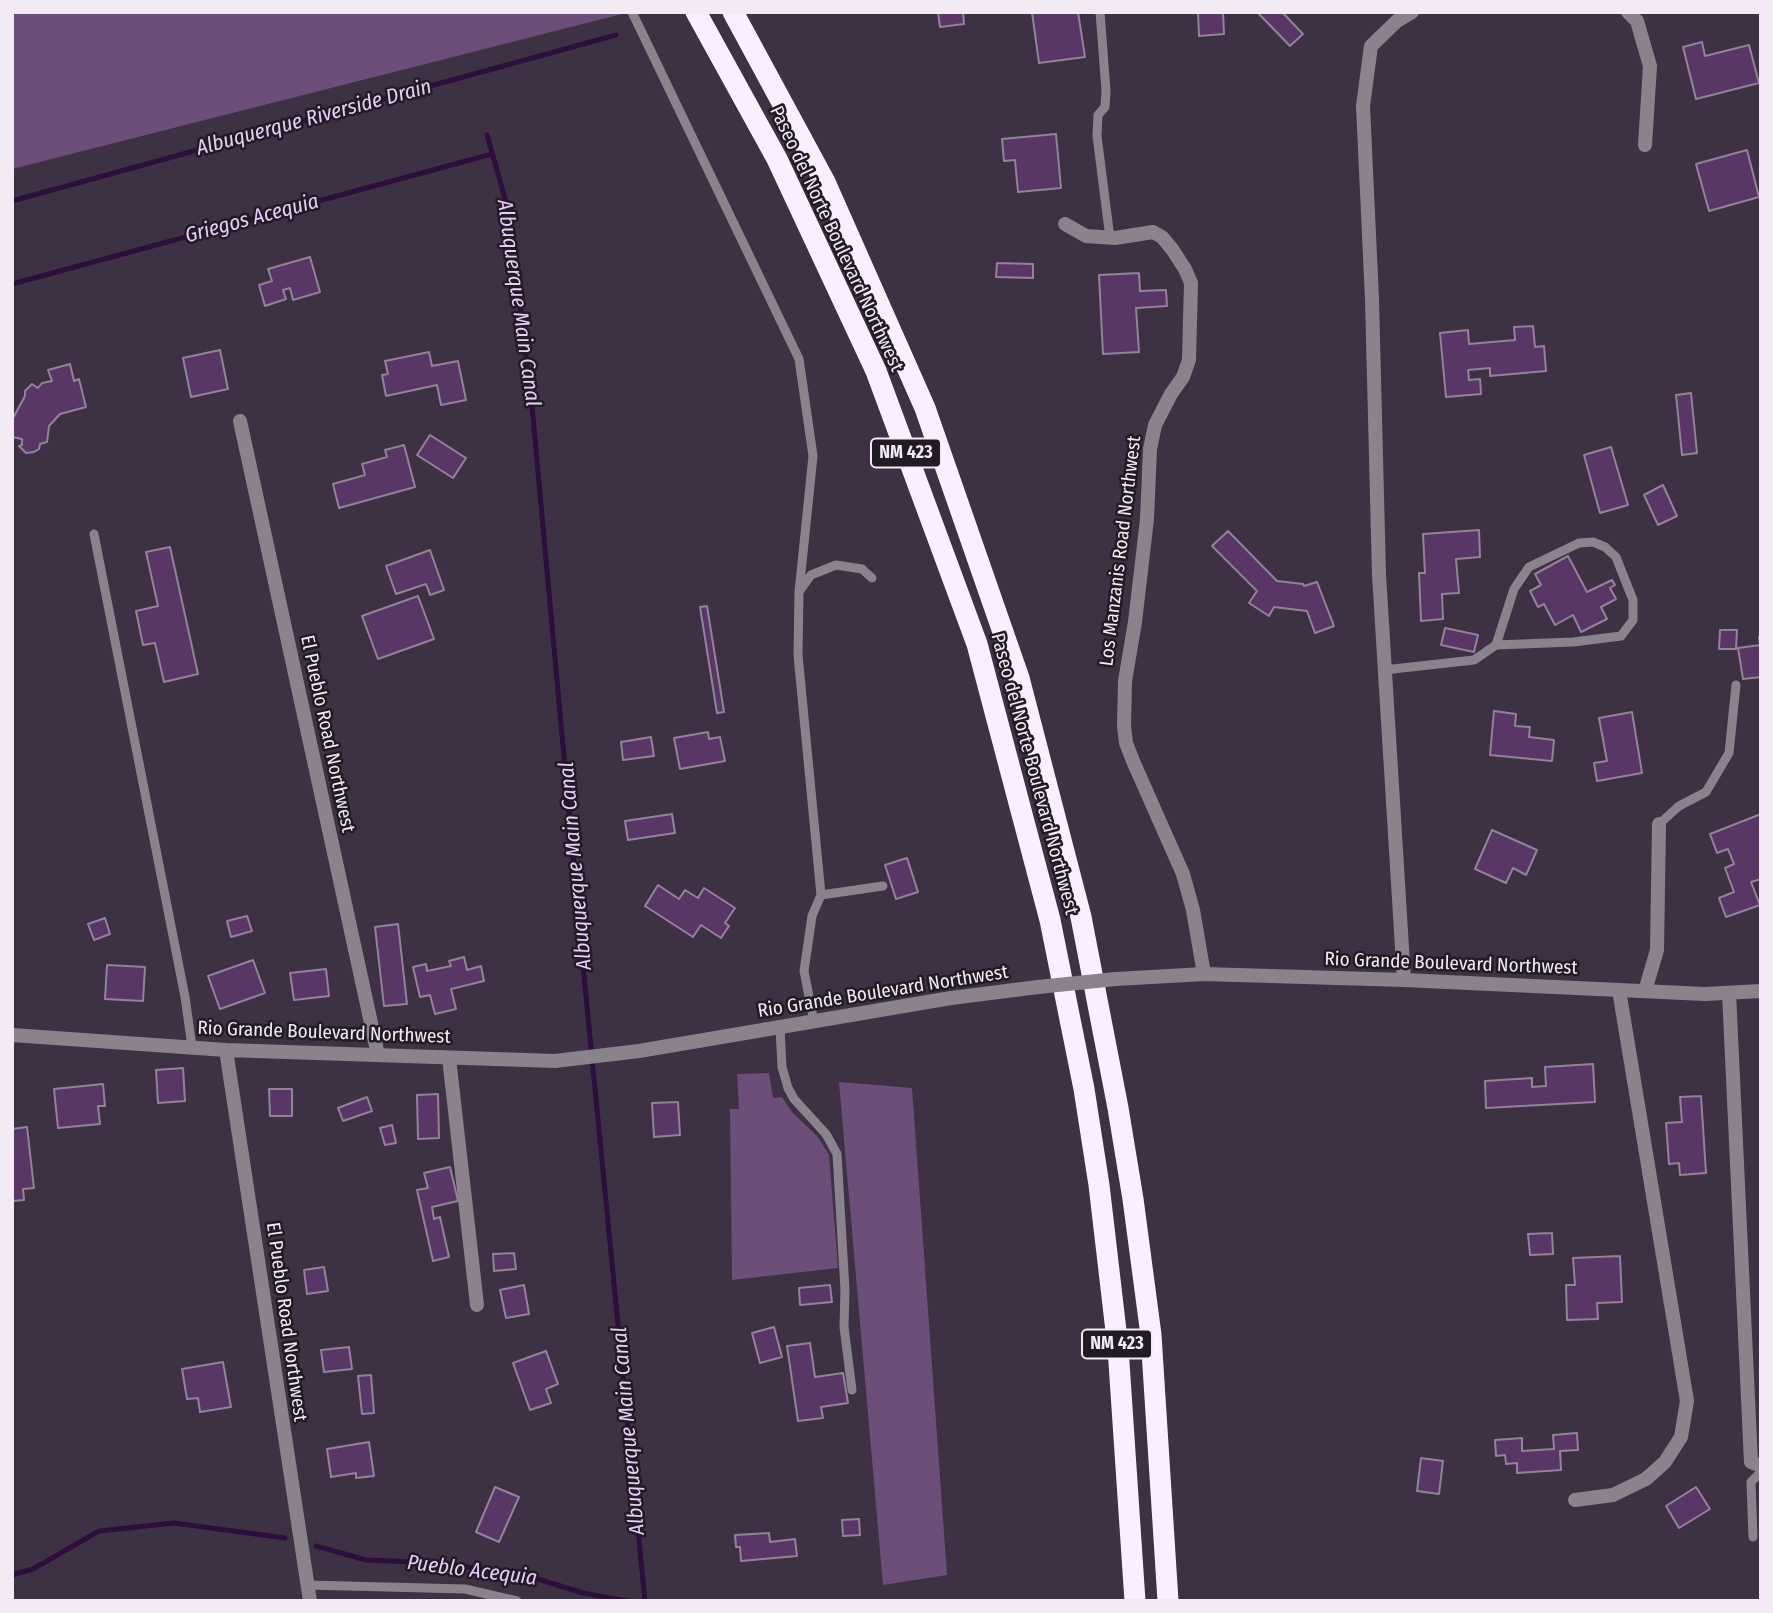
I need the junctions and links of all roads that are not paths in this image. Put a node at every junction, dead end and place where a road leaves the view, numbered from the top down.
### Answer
1 (632, 12) edge
2 (696, 12) edge
3 (733, 12) edge
4 (1100, 12) edge
5 (1412, 12) edge
6 (1628, 12) edge
7 (1645, 145) dead end
8 (1065, 225) dead end
9 (1110, 238) junction
10 (240, 421) dead end
11 (94, 534) dead end
12 (872, 578) dead end
13 (799, 592) junction
14 (1496, 646) junction
15 (1384, 670) junction
16 (1736, 685) dead end
17 (1659, 824) joint
18 (883, 886) dead end
19 (821, 895) junction
20 (1204, 974) junction
21 (1404, 980) junction
22 (1619, 990) junction
23 (1645, 991) junction
24 (1761, 991) edge
25 (1729, 993) junction
26 (814, 1022) junction
27 (780, 1028) junction
28 (12, 1035) edge
29 (192, 1047) junction
30 (226, 1050) junction
31 (378, 1055) junction
32 (449, 1058) junction
33 (477, 1305) dead end
34 (852, 1390) dead end
35 (1761, 1465) edge
36 (1761, 1472) edge
37 (1575, 1500) dead end
38 (1753, 1537) dead end
39 (307, 1585) junction
40 (310, 1601) edge
41 (517, 1601) edge
42 (1135, 1601) edge
43 (1168, 1601) edge

1 - 13 lane
2 - 42 highway, Paseo del Norte Boulevard Northwest / NM 423
3 - 43 highway, Paseo del Norte Boulevard Northwest / NM 423
4 - 9 lane
5 - 15 street
6 - 7 street
8 - 9 street, Los Manzanis Road Northwest
9 - 20 street, Los Manzanis Road Northwest
10 - 31 street, El Pueblo Road Northwest
11 - 29 lane
12 - 13 lane
13 - 19 lane
14 - 14 lane
14 - 15 lane
15 - 21 street
16 - 17 lane
17 - 23 street
18 - 19 lane
19 - 26 lane
20 - 21 street, Rio Grande Boulevard Northwest
20 - 26 street, Rio Grande Boulevard Northwest, bridge
21 - 22 street, Rio Grande Boulevard Northwest
22 - 23 street, Rio Grande Boulevard Northwest
22 - 37 street
23 - 25 street, Rio Grande Boulevard Northwest
24 - 25 street, Rio Grande Boulevard Northwest
25 - 35 street
26 - 27 street, Rio Grande Boulevard Northwest
27 - 32 street, Rio Grande Boulevard Northwest
27 - 34 lane
28 - 29 street, Rio Grande Boulevard Northwest
29 - 30 street, Rio Grande Boulevard Northwest
30 - 31 street, Rio Grande Boulevard Northwest
30 - 39 street, El Pueblo Road Northwest
31 - 32 street, Rio Grande Boulevard Northwest
32 - 33 street
36 - 38 lane
39 - 40 street, El Pueblo Road Northwest
39 - 41 lane

